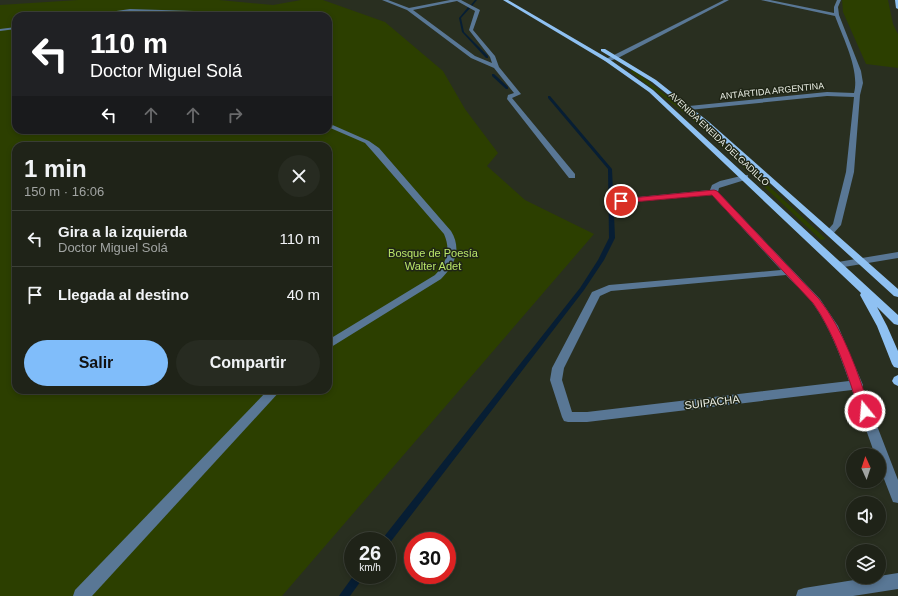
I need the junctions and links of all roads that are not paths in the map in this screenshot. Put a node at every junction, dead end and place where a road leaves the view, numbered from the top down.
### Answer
1 (384, 0) edge
2 (457, 0) edge
3 (508, 0) edge
4 (516, 0) edge
5 (727, 0) edge
6 (764, 0) edge
7 (839, 0) edge
8 (897, 0) edge
9 (898, 8) edge
10 (409, 9) junction
11 (115, 12) edge
12 (194, 12) edge
13 (837, 15) junction
14 (12, 28) edge
15 (0, 30) edge
16 (616, 57) junction
17 (607, 60) junction
18 (496, 68) junction
19 (856, 96) junction
20 (689, 108) junction
21 (332, 126) edge
22 (572, 176) dead end
23 (745, 177) junction
24 (714, 192) junction
25 (621, 201) dead end
26 (830, 232) junction
27 (898, 255) edge
28 (861, 261) junction
29 (838, 265) junction
30 (788, 272) junction
31 (860, 287) junction
32 (898, 294) edge
33 (898, 321) edge
34 (332, 343) edge
35 (898, 364) edge
36 (857, 385) junction
37 (271, 394) edge
38 (898, 497) edge
39 (898, 581) edge
40 (81, 596) edge
41 (804, 596) edge

1 - 10 street
2 - 10 street
2 - 18 street
3 - 17 main road, AVENIDA ENEIDA DELGADILLO
4 - 16 main road, AVENIDA ENEIDA DELGADILLO
5 - 16 street
6 - 13 street
7 - 13 street
8 - 9 main road
10 - 18 street
11 - 12 street
13 - 19 street
14 - 15 street
16 - 17 street
16 - 20 main road, AVENIDA ENEIDA DELGADILLO
17 - 23 main road, AVENIDA ENEIDA DELGADILLO
18 - 22 street
19 - 20 street, ANTÁRTIDA ARGENTINA
19 - 26 street
20 - 26 main road, AVENIDA ENEIDA DELGADILLO
21 - 34 street
23 - 24 street
23 - 29 main road, AVENIDA ENEIDA DELGADILLO
24 - 25 street
24 - 30 street
26 - 28 main road, AVENIDA ENEIDA DELGADILLO
27 - 28 street
28 - 29 street
28 - 32 main road, AVENIDA ENEIDA DELGADILLO
29 - 31 main road, AVENIDA ENEIDA DELGADILLO
30 - 36 street
30 - 36 street, SUIPACHA
31 - 33 main road, AVENIDA ENEIDA DELGADILLO
31 - 35 main road
36 - 38 street
37 - 40 street
39 - 41 street

